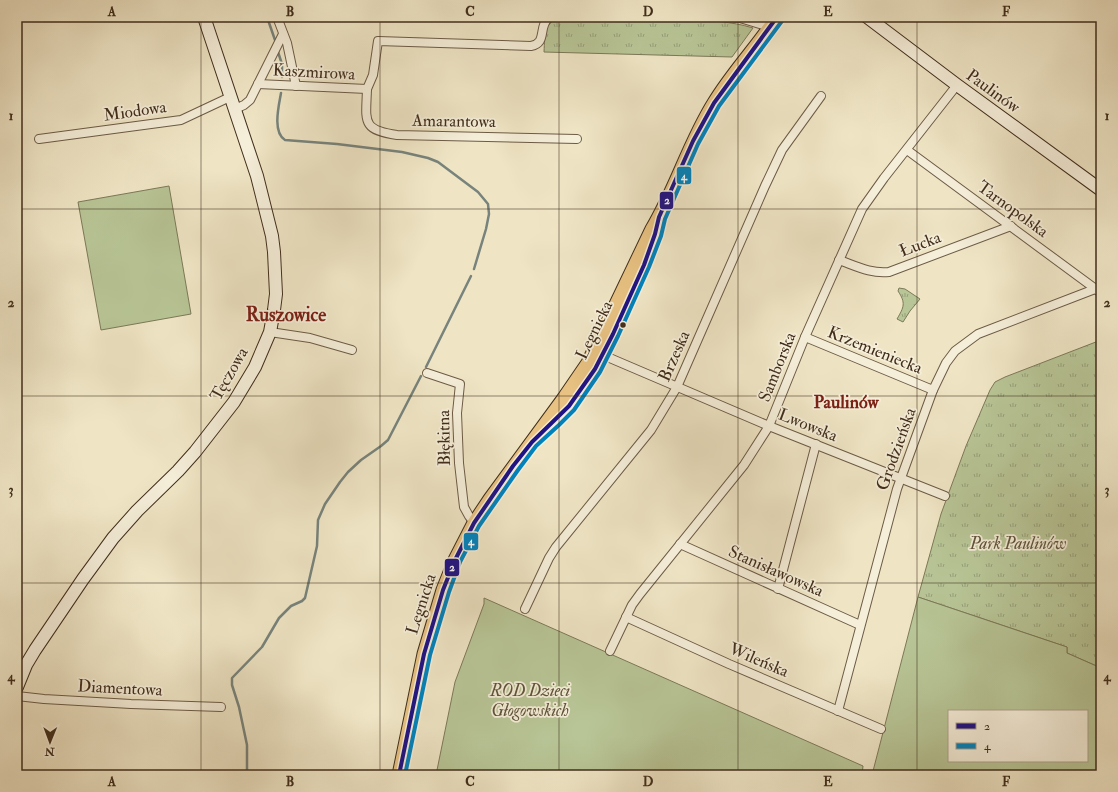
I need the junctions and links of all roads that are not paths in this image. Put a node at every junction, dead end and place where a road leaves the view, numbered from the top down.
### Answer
1 (204, 17) edge
2 (277, 17) edge
3 (550, 17) edge
4 (724, 17) edge
5 (867, 17) edge
6 (774, 22) edge
7 (283, 34) junction
8 (258, 84) junction
9 (957, 85) junction
10 (296, 86) junction
11 (367, 89) junction
12 (821, 96) dead end
13 (230, 97) junction
14 (234, 109) junction
15 (39, 139) dead end
16 (577, 139) dead end
17 (907, 150) junction
18 (1101, 190) edge
19 (1011, 226) junction
20 (839, 260) junction
21 (1098, 291) edge
22 (270, 332) junction
23 (806, 337) junction
24 (352, 350) dead end
25 (598, 353) junction
26 (427, 374) dead end
27 (677, 387) junction
28 (933, 390) junction
29 (769, 426) junction
30 (816, 444) junction
31 (901, 478) junction
32 (945, 496) dead end
33 (474, 523) junction
34 (680, 544) junction
35 (778, 589) junction
36 (525, 610) dead end
37 (626, 617) junction
38 (860, 625) junction
39 (610, 651) dead end
40 (18, 684) edge
41 (17, 696) edge
42 (221, 707) dead end
43 (838, 711) junction
44 (881, 729) dead end
45 (399, 775) edge

1 - 13 street, Tęczowa
2 - 7 street
3 - 11 street, Kaszmirowa
4 - 6 street
5 - 9 street, Paulinów
6 - 25 main road, Legnicka
7 - 8 street
7 - 10 street
8 - 10 street, Kaszmirowa
8 - 14 street
9 - 17 street, Samborska
9 - 18 street, Paulinów
10 - 11 street, Kaszmirowa
11 - 16 street, Amarantowa
12 - 27 street, Brzeska
13 - 14 street, Tęczowa
13 - 15 street, Miodowa
14 - 22 street, Tęczowa
17 - 19 street, Tarnopolska
17 - 20 street, Samborska
19 - 20 street, Łucka
19 - 21 street, Tarnopolska
20 - 23 street, Samborska
21 - 28 street, Grodzieńska
22 - 24 street
22 - 40 street, Tęczowa
23 - 28 street, Krzemieniecka
23 - 29 street, Samborska
25 - 27 street, Lwowska
25 - 33 main road, Legnicka
26 - 33 street, Błękitna
27 - 29 street, Lwowska
27 - 36 street, Brzeska
28 - 31 street, Grodzieńska
29 - 30 street, Lwowska
29 - 34 street, Samborska
30 - 31 street, Lwowska
30 - 35 street
31 - 32 street, Lwowska
31 - 38 street, Grodzieńska
33 - 45 main road, Legnicka
34 - 35 street, Stanisławowska
34 - 37 street, Samborska
35 - 38 street, Stanisławowska
37 - 39 street, Samborska
37 - 43 street, Wileńska
38 - 43 street, Grodzieńska
41 - 42 street, Diamentowa
43 - 44 street, Wileńska

